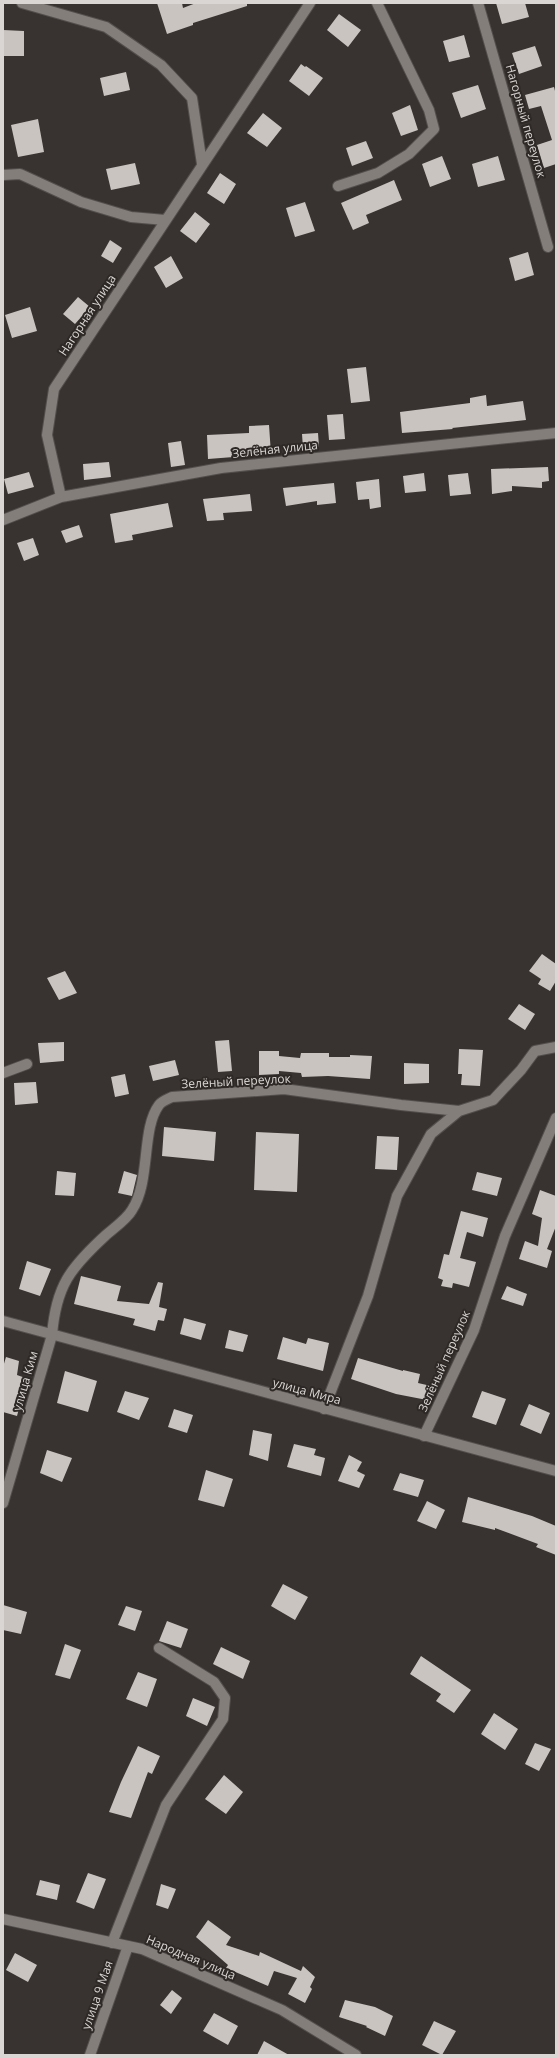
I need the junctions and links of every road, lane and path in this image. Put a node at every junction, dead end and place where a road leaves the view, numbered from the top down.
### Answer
1 (22, 3) edge
2 (310, 3) edge
3 (377, 3) edge
4 (478, 3) edge
5 (202, 164) junction
6 (3, 175) edge
7 (338, 186) dead end
8 (165, 220) junction
9 (548, 247) dead end
10 (556, 433) edge
11 (61, 497) junction
12 (3, 520) edge
13 (556, 1046) edge
14 (27, 1064) dead end
15 (3, 1073) edge
16 (459, 1111) junction
17 (556, 1118) edge
18 (3, 1321) edge
19 (52, 1336) junction
20 (324, 1409) junction
21 (424, 1436) junction
22 (556, 1471) edge
23 (3, 1503) edge
24 (160, 1648) dead end
25 (3, 1919) edge
26 (112, 1943) junction
27 (128, 1946) junction
28 (88, 2054) edge
29 (356, 2055) edge

1 - 5 street
2 - 5 street, Нагорная улица
3 - 7 street
4 - 9 street, Нагорный переулок
5 - 8 street, Нагорная улица
6 - 8 street
8 - 11 street, Нагорная улица
10 - 11 street, Зелёная улица
11 - 12 street, Зелёная улица
13 - 16 street, Зелёный переулок
14 - 15 street
16 - 19 street, Зелёный переулок
16 - 20 street, Зелёный переулок
17 - 21 street, Зелёный переулок
18 - 19 street, улица Мира
19 - 20 street, улица Мира
19 - 23 street, улица Ким
20 - 21 street, улица Мира
21 - 22 street, улица Мира
24 - 26 street
25 - 26 street, Народная улица
26 - 27 street, Народная улица
27 - 28 street, улица 9 Мая
27 - 29 street, Народная улица

